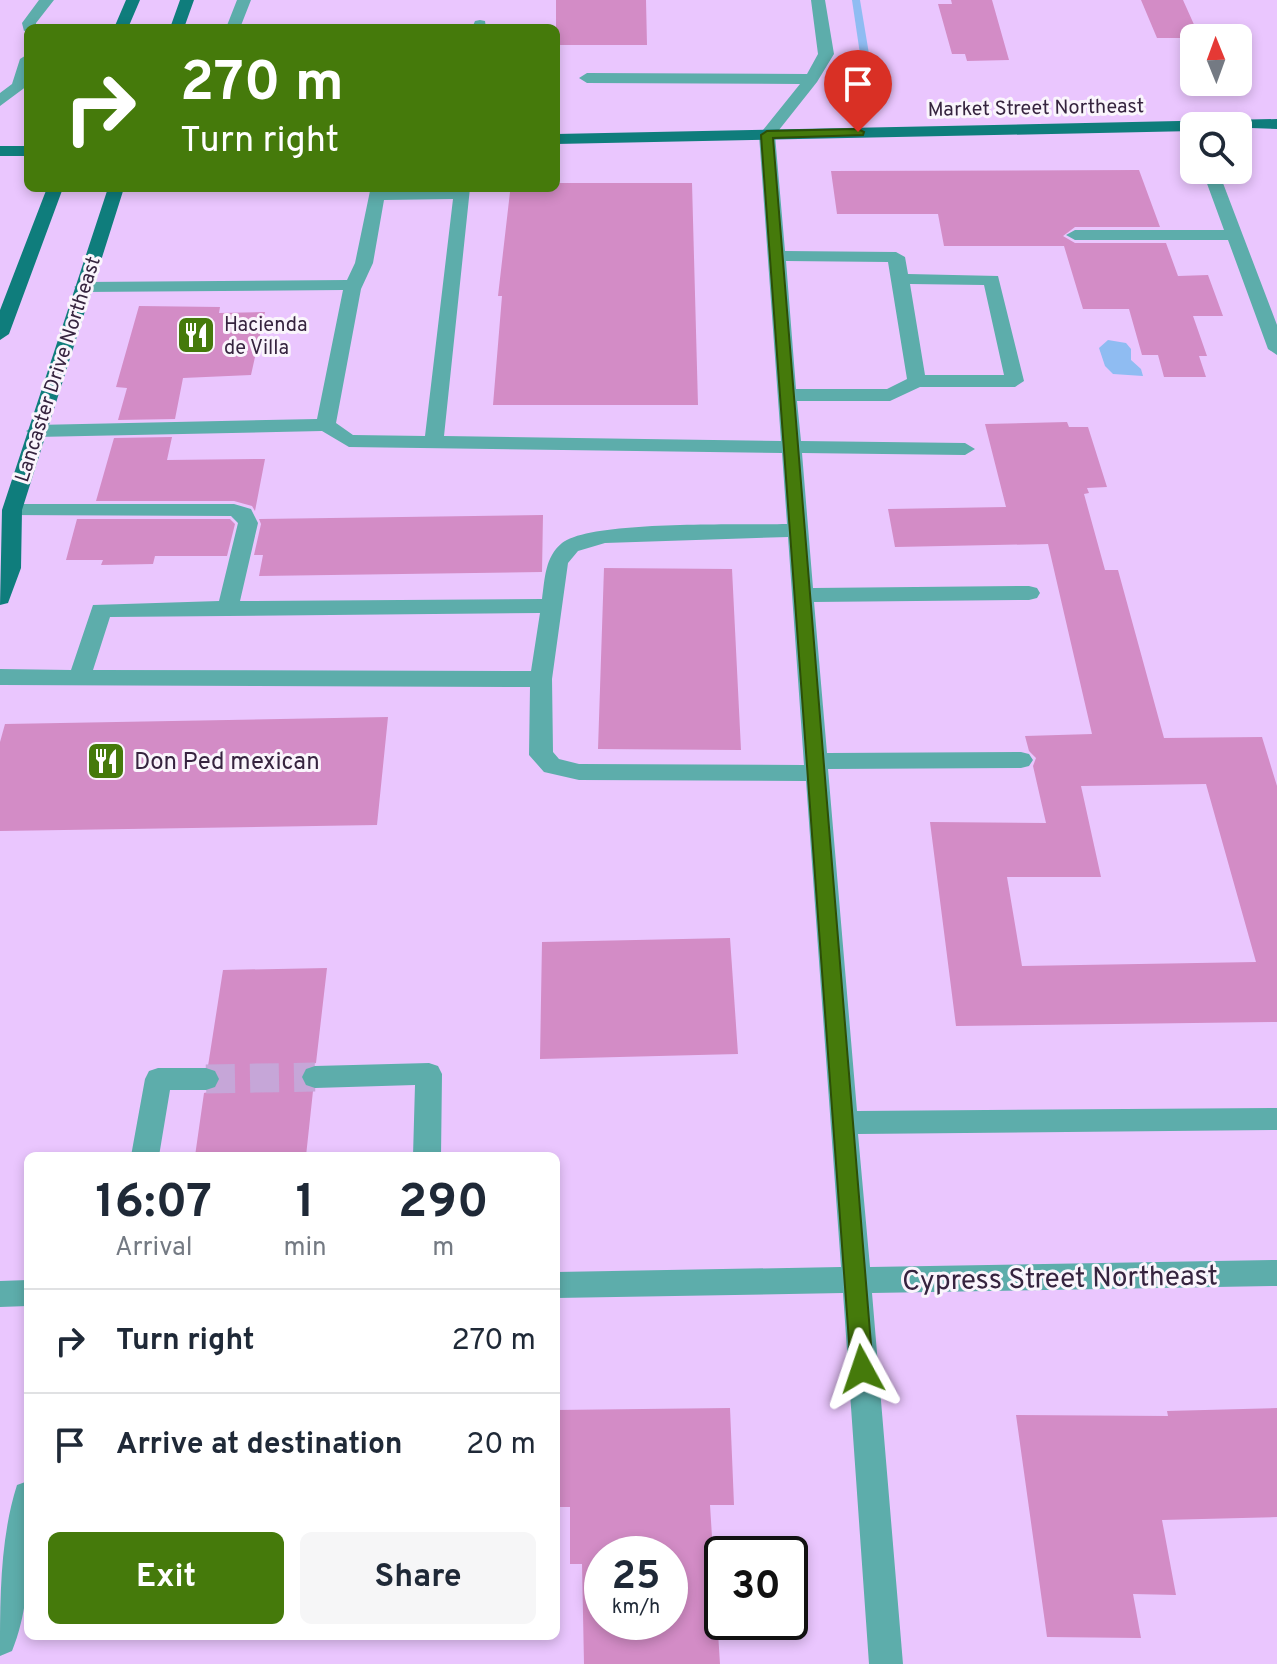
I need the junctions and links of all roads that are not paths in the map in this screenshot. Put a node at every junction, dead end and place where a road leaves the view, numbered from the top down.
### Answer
1 (47, 0) edge
2 (133, 0) edge
3 (187, 0) edge
4 (244, 0) edge
5 (818, 0) edge
6 (29, 24) edge
7 (123, 24) edge
8 (178, 24) edge
9 (235, 24) edge
10 (24, 71) edge
11 (587, 78) dead end
12 (812, 79) junction
13 (0, 101) edge
14 (1277, 124) edge
15 (1252, 125) edge
16 (1180, 127) edge
17 (767, 135) junction
18 (560, 139) edge
19 (0, 151) edge
20 (24, 151) edge
21 (1215, 184) edge
22 (53, 192) edge
23 (115, 192) edge
24 (440, 192) edge
25 (462, 192) edge
26 (1075, 235) dead end
27 (1234, 235) junction
28 (776, 256) junction
29 (899, 279) junction
30 (354, 285) junction
31 (83, 287) junction
32 (0, 334) edge
33 (1277, 349) edge
34 (917, 381) junction
35 (787, 395) junction
36 (326, 425) junction
37 (36, 431) junction
38 (434, 442) junction
39 (791, 446) junction
40 (965, 449) dead end
41 (12, 510) junction
42 (797, 530) junction
43 (1029, 593) dead end
44 (802, 595) junction
45 (0, 598) edge
46 (551, 606) junction
47 (228, 608) junction
48 (0, 677) edge
49 (80, 677) junction
50 (541, 679) junction
51 (1021, 760) dead end
52 (816, 767) junction
53 (315, 1077) tunnel mouth
54 (206, 1079) tunnel mouth
55 (1277, 1119) edge
56 (842, 1123) junction
57 (146, 1152) edge
58 (427, 1152) edge
59 (1277, 1273) edge
60 (855, 1280) junction
61 (560, 1285) edge
62 (24, 1293) edge
63 (0, 1294) edge
64 (24, 1516) edge
65 (0, 1639) edge
66 (886, 1664) edge

1 - 6 street
2 - 7 main road
3 - 8 main road
4 - 9 street
5 - 12 street
10 - 13 street
11 - 12 street
12 - 17 street
14 - 15 main road, Market Street Northeast
16 - 17 main road, Market Street Northeast
17 - 18 main road, Market Street Northeast
17 - 28 street
19 - 20 main road
21 - 27 street
22 - 32 main road
23 - 31 main road, Lancaster Drive Northeast
24 - 30 street
25 - 38 street
26 - 27 street
27 - 33 street
28 - 29 street
28 - 35 street
29 - 34 street
29 - 34 street
30 - 31 street
30 - 36 street
31 - 37 main road, Lancaster Drive Northeast
34 - 35 street
35 - 39 street
36 - 37 street
36 - 38 street
37 - 41 main road, Lancaster Drive Northeast
38 - 39 street
39 - 40 street
39 - 42 street
41 - 45 main road, Lancaster Drive Northeast
41 - 47 street
42 - 44 street
42 - 46 street
43 - 44 street
44 - 52 street
46 - 47 street
46 - 50 street
47 - 49 street
48 - 49 street
49 - 50 street
50 - 52 street
51 - 52 street
52 - 56 street
53 - 58 street
54 - 57 street
55 - 56 street
56 - 60 street
59 - 60 street, Cypress Street Northeast
60 - 61 street, Cypress Street Northeast
60 - 66 street
62 - 63 street
64 - 65 street

